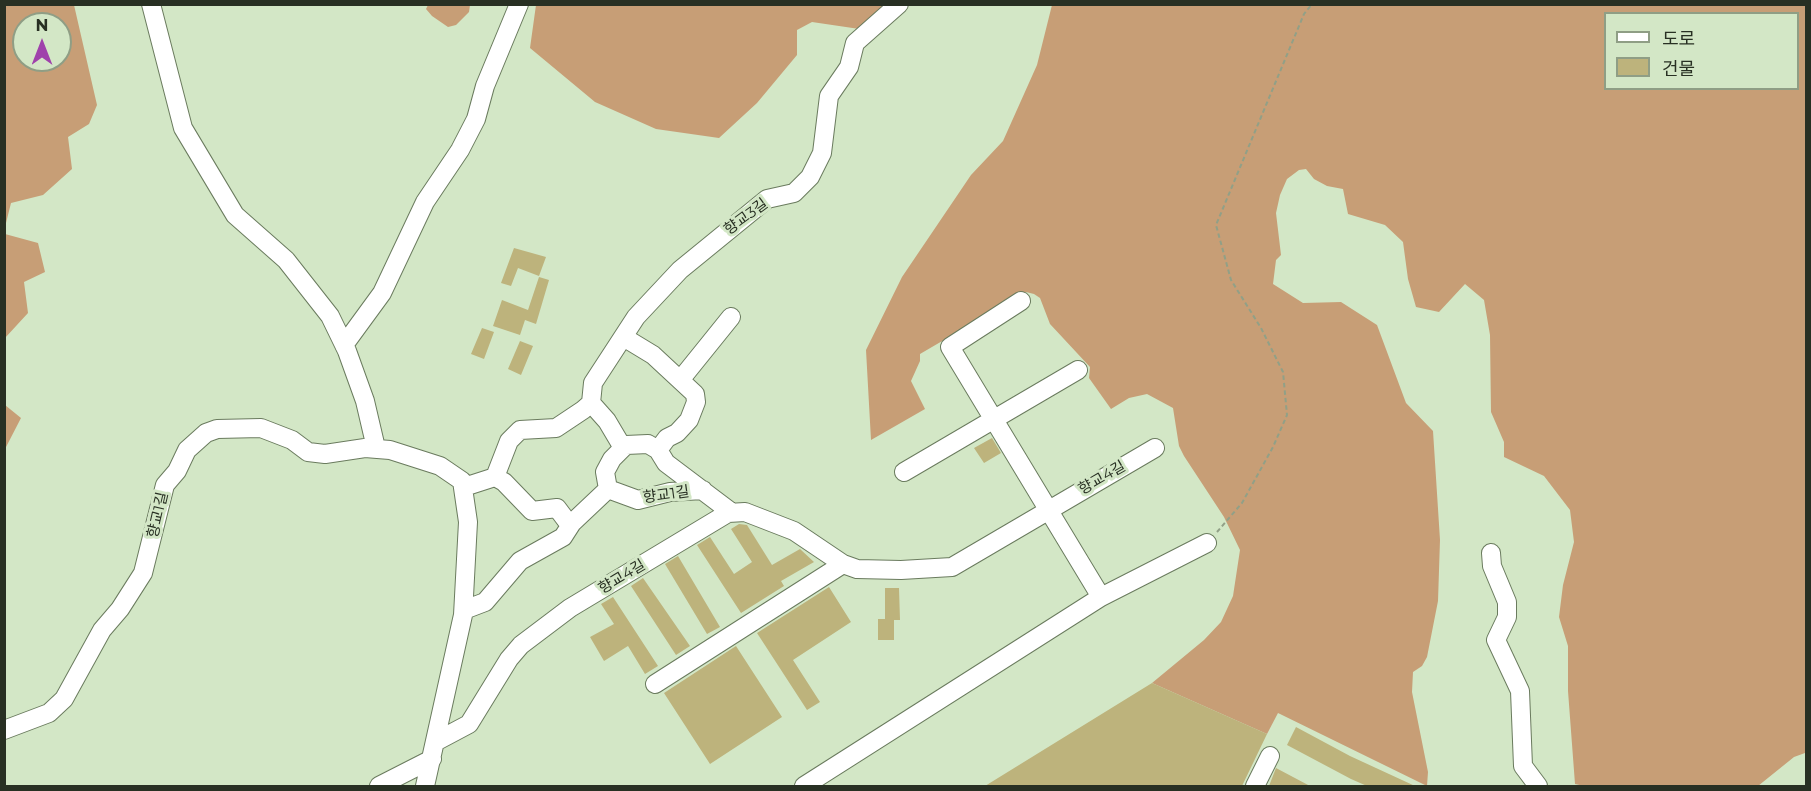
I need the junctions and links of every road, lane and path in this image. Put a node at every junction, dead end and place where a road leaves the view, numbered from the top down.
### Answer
1 (151, 4) edge
2 (519, 4) edge
3 (899, 4) edge
4 (1312, 4) edge
5 (1021, 301) dead end
6 (731, 317) dead end
7 (625, 338) junction
8 (344, 345) junction
9 (1078, 370) dead end
10 (681, 379) junction
11 (591, 403) junction
12 (994, 421) junction
13 (376, 448) junction
14 (623, 448) junction
15 (1155, 448) dead end
16 (658, 450) junction
17 (904, 472) dead end
18 (495, 477) junction
19 (464, 487) junction
20 (608, 489) junction
21 (703, 490) junction
22 (1049, 508) junction
23 (731, 512) junction
24 (572, 523) junction
25 (1207, 543) joint
26 (1491, 553) dead end
27 (843, 564) junction
28 (1101, 597) junction
29 (464, 610) junction
30 (655, 684) dead end
31 (4, 730) edge
32 (437, 741) junction
33 (1270, 756) dead end
34 (432, 759) junction
35 (379, 786) edge
36 (425, 786) edge
37 (804, 786) edge
38 (1255, 786) edge
39 (1538, 786) edge

1 - 8 street
2 - 8 street
3 - 7 street, 향교3길
4 - 25 path
5 - 12 street
6 - 10 street
7 - 10 street
7 - 11 street, 향교3길
8 - 13 street
9 - 12 street
10 - 16 street
11 - 14 street
11 - 18 street
12 - 17 street
12 - 22 street
13 - 19 street, 향교1길
13 - 31 street, 향교1길
14 - 16 street
14 - 20 street
15 - 22 street, 향교4길
16 - 21 street
18 - 19 street
18 - 24 street
19 - 29 street
20 - 21 street, 향교1길
20 - 24 street
21 - 23 street
22 - 27 street, 향교4길
22 - 28 street
23 - 27 street, 향교4길
23 - 32 street, 향교4길
24 - 29 street
25 - 28 street
26 - 39 street
27 - 30 street
28 - 37 street
29 - 32 street
32 - 34 street
33 - 38 street
34 - 35 street
34 - 36 street

